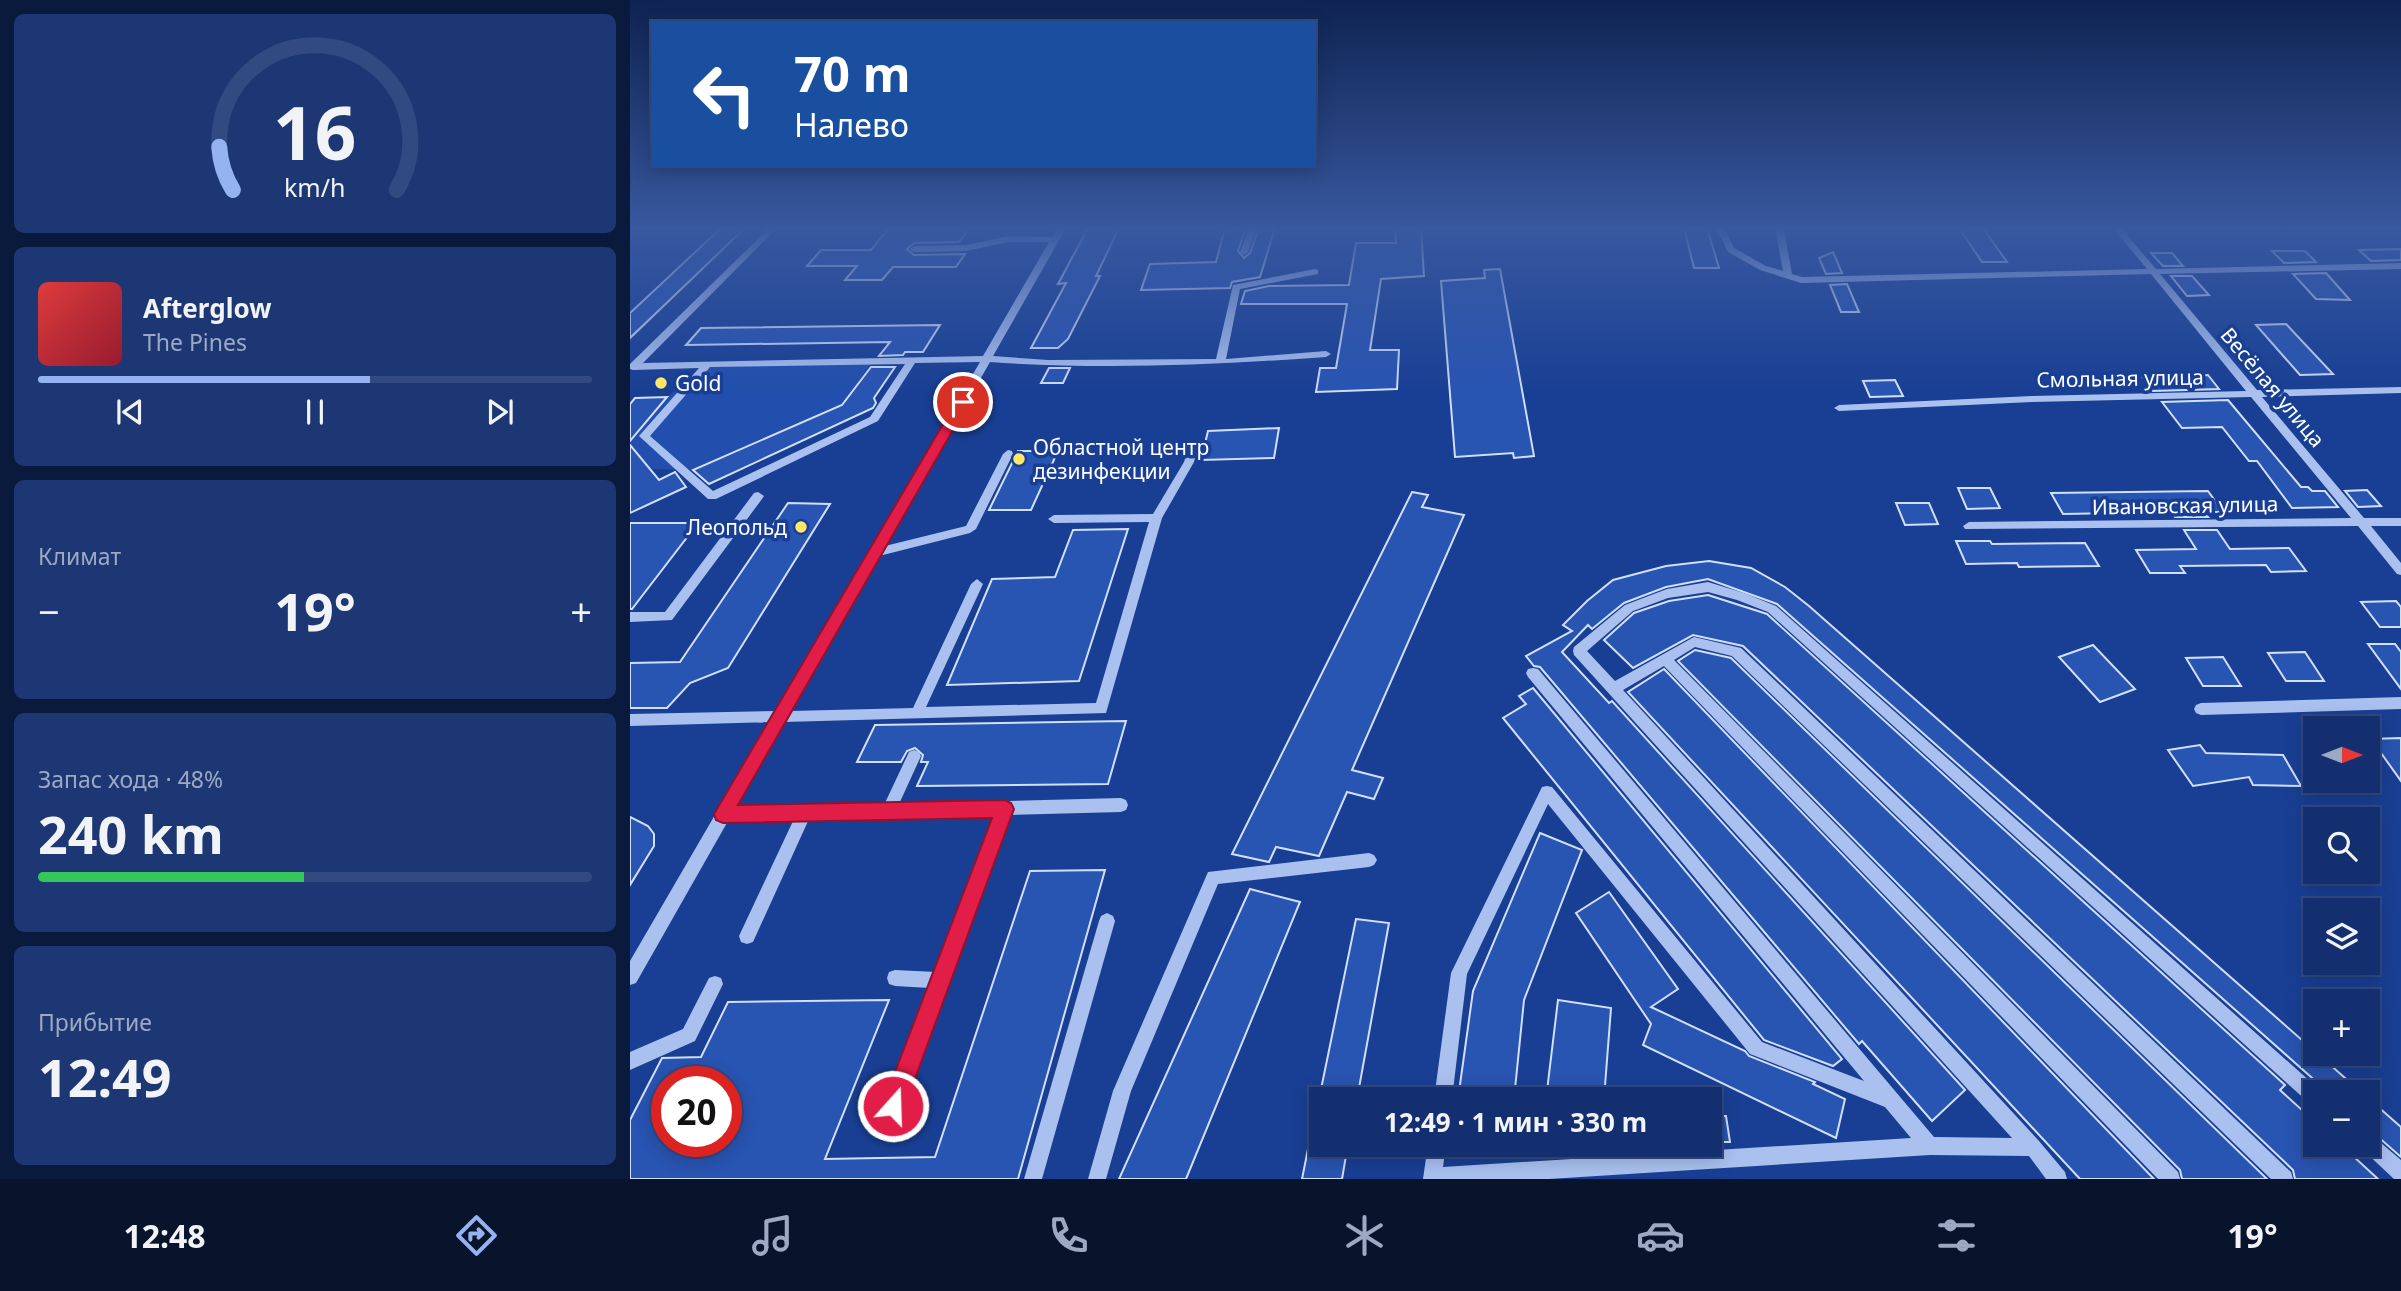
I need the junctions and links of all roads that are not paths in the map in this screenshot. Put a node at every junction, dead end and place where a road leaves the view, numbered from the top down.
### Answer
1 (718, 283) edge
2 (1031, 283) edge
3 (1256, 283) edge
4 (2161, 283) edge
5 (1326, 354) dead end
6 (988, 359) junction
7 (912, 360) junction
8 (1220, 362) junction
9 (708, 364) junction
10 (632, 368) edge
11 (2401, 390) edge
12 (2253, 393) junction
13 (1839, 408) dead end
14 (1193, 448) dead end
15 (1007, 454) dead end
16 (758, 496) dead end
17 (1156, 518) junction
18 (1054, 519) dead end
19 (2401, 522) edge
20 (2362, 523) junction
21 (1969, 526) dead end
22 (874, 553) junction
23 (2401, 570) edge
24 (977, 584) dead end
25 (630, 617) edge
26 (1665, 659) junction
27 (1533, 673) dead end
28 (1613, 689) junction
29 (2401, 703) edge
30 (2201, 709) dead end
31 (917, 713) junction
32 (778, 716) junction
33 (630, 720) edge
34 (914, 757) dead end
35 (1121, 805) dead end
36 (1005, 809) junction
37 (889, 810) junction
38 (805, 811) junction
39 (723, 814) junction
40 (1369, 860) dead end
41 (1107, 921) dead end
42 (747, 936) dead end
43 (630, 977) edge
44 (895, 978) dead end
45 (939, 980) junction
46 (715, 984) dead end
47 (630, 1062) edge
48 (2303, 1086) edge
49 (1445, 1087) edge
50 (1891, 1100) junction
51 (884, 1131) dead end
52 (1930, 1146) junction
53 (2033, 1147) junction
54 (2380, 1154) edge
55 (1435, 1157) edge
56 (2401, 1173) edge
57 (1432, 1178) edge
58 (1033, 1179) edge
59 (1097, 1179) edge
60 (2057, 1179) edge
61 (2171, 1179) edge
62 (2284, 1179) edge

1 - 10 street
2 - 6 street
3 - 8 street
4 - 12 street, Весёлая улица
5 - 8 street
6 - 7 street
6 - 8 street
6 - 22 street
7 - 9 street
7 - 9 street
9 - 10 street
11 - 12 street, Смольная улица
12 - 13 street, Смольная улица
12 - 20 street, Весёлая улица
14 - 17 street
15 - 22 lane
16 - 25 street
17 - 18 street
17 - 31 street
19 - 20 street, Ивановская улица
20 - 21 street, Ивановская улица
20 - 23 street, Весёлая улица
22 - 32 street
24 - 31 street
26 - 28 street
26 - 61 street
26 - 62 street
27 - 50 street
28 - 48 street
28 - 53 street
29 - 30 street
31 - 32 street
32 - 33 street
32 - 39 street
34 - 37 street
35 - 36 street
36 - 37 street
36 - 45 street
37 - 38 street
38 - 39 street
38 - 42 lane
39 - 43 street
40 - 59 street
41 - 58 lane
44 - 45 street
45 - 51 street
46 - 47 street
49 - 50 street
50 - 52 street
52 - 53 street
52 - 57 lane
53 - 60 street
54 - 56 street
55 - 57 street

